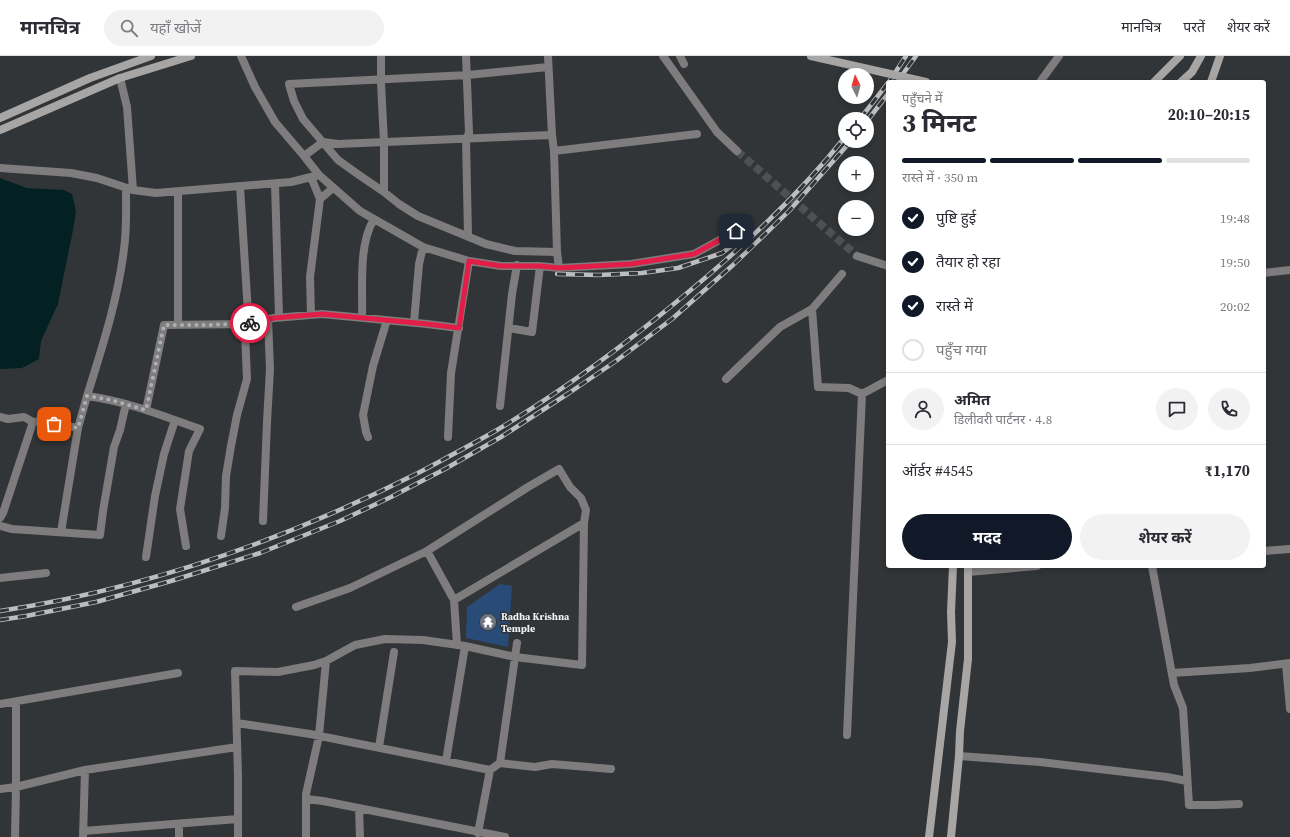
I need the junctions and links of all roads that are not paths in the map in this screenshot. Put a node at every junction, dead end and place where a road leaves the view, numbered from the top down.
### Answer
1 (151, 56) edge
2 (191, 56) edge
3 (240, 56) edge
4 (381, 56) edge
5 (466, 56) edge
6 (548, 56) edge
7 (663, 56) edge
8 (680, 56) edge
9 (811, 56) edge
10 (1059, 56) edge
11 (1180, 56) edge
12 (1201, 56) edge
13 (1220, 56) edge
14 (684, 64) dead end
15 (548, 68) junction
16 (468, 75) junction
17 (120, 78) junction
18 (381, 79) junction
19 (917, 80) edge
20 (1041, 80) edge
21 (1156, 80) edge
22 (1183, 80) edge
23 (1212, 80) edge
24 (0, 118) edge
25 (0, 130) edge
26 (697, 134) dead end
27 (552, 135) junction
28 (466, 139) junction
29 (323, 142) junction
30 (384, 142) junction
31 (554, 151) junction
32 (737, 151) tunnel mouth
33 (304, 156) junction
34 (0, 168) edge
35 (315, 176) junction
36 (275, 184) junction
37 (240, 186) junction
38 (334, 188) junction
39 (130, 189) junction
40 (178, 192) junction
41 (384, 192) junction
42 (320, 199) junction
43 (374, 219) junction
44 (736, 231) dead end
45 (468, 236) junction
46 (423, 247) junction
47 (557, 252) junction
48 (857, 256) tunnel mouth
49 (469, 261) junction
50 (517, 265) junction
51 (886, 265) edge
52 (540, 266) junction
53 (559, 268) junction
54 (1290, 270) edge
55 (1266, 273) edge
56 (842, 274) dead end
57 (812, 309) junction
58 (311, 315) junction
59 (279, 317) junction
60 (362, 317) junction
61 (268, 319) junction
62 (387, 320) junction
63 (414, 322) junction
64 (247, 324) junction
65 (178, 325) junction
66 (459, 328) junction
67 (508, 328) junction
68 (726, 379) dead end
69 (886, 381) edge
70 (862, 394) junction
71 (87, 396) junction
72 (126, 404) junction
73 (500, 406) dead end
74 (146, 410) junction
75 (0, 417) edge
76 (175, 420) junction
77 (33, 422) junction
78 (78, 428) junction
79 (368, 437) dead end
80 (448, 437) dead end
81 (0, 518) edge
82 (263, 521) dead end
83 (584, 523) junction
84 (0, 526) edge
85 (62, 532) junction
86 (221, 536) dead end
87 (186, 546) dead end
88 (1290, 549) edge
89 (427, 551) junction
90 (1266, 552) edge
91 (146, 557) dead end
92 (952, 568) edge
93 (991, 568) edge
94 (1152, 568) edge
95 (968, 569) edge
96 (46, 573) dead end
97 (0, 578) edge
98 (454, 600) junction
99 (296, 607) dead end
100 (517, 643) dead end
101 (461, 646) junction
102 (394, 652) dead end
103 (515, 657) junction
104 (326, 661) junction
105 (1288, 664) edge
106 (178, 673) dead end
107 (1172, 673) junction
108 (16, 702) junction
109 (0, 704) edge
110 (1290, 709) edge
111 (237, 723) junction
112 (847, 735) dead end
113 (319, 736) junction
114 (237, 747) junction
115 (379, 747) junction
116 (958, 756) junction
117 (446, 761) junction
118 (500, 764) junction
119 (611, 769) dead end
120 (85, 770) junction
121 (490, 770) junction
122 (1187, 781) junction
123 (16, 787) junction
124 (0, 789) edge
125 (306, 799) junction
126 (1239, 804) dead end
127 (359, 808) junction
128 (238, 819) junction
129 (179, 824) junction
130 (478, 832) junction
131 (83, 834) edge
132 (15, 837) edge
133 (179, 837) edge
134 (238, 837) edge
135 (306, 837) edge
136 (360, 837) edge
137 (505, 837) edge
138 (929, 837) edge
139 (950, 837) edge

1 - 24 street
2 - 17 street
3 - 33 street
4 - 18 street
5 - 16 street
6 - 15 street
7 - 32 street
8 - 14 street
9 - 19 street, bridge
10 - 20 street
11 - 21 street
12 - 22 street
13 - 23 street
15 - 16 street
15 - 27 street
16 - 18 street
16 - 28 street
17 - 25 street
17 - 39 street
18 - 29 street
18 - 30 street
26 - 31 street
27 - 28 street
27 - 31 street
28 - 30 street
28 - 45 street
29 - 30 street
29 - 33 street
29 - 41 street
30 - 41 street
31 - 47 street
33 - 35 street
34 - 39 street
35 - 36 street
35 - 38 street
35 - 42 street
36 - 37 street
36 - 59 street
37 - 40 street
37 - 64 street
38 - 42 street
38 - 43 street
39 - 40 street
39 - 71 street
40 - 65 street
41 - 45 street
42 - 58 street
43 - 46 street
43 - 60 street
44 - 53 street
45 - 47 street
46 - 49 street
46 - 63 street
47 - 53 street
48 - 51 street
49 - 50 street
49 - 66 street
50 - 52 street
50 - 67 street
52 - 53 street
52 - 67 street
54 - 55 street
56 - 57 street
57 - 68 street
57 - 70 street
58 - 59 street
58 - 60 street
59 - 61 street
60 - 62 street
61 - 64 street
61 - 82 street
62 - 63 street
62 - 79 street
63 - 66 street
64 - 65 street
64 - 86 street
65 - 74 street
66 - 80 street
67 - 73 street
69 - 70 street
70 - 112 street
71 - 72 street
71 - 78 street
72 - 74 street
72 - 85 street
74 - 76 street
75 - 77 street
76 - 87 street
76 - 91 street
77 - 78 street
77 - 81 street
78 - 85 street
83 - 89 street
83 - 98 street
83 - 103 street
84 - 85 street
88 - 90 street
89 - 98 street
89 - 99 street
92 - 138 street
93 - 95 street
94 - 107 street
95 - 116 street
96 - 97 street
98 - 101 street
100 - 103 street
101 - 103 street
101 - 104 street
101 - 117 street
102 - 115 street
103 - 118 street
104 - 111 street
104 - 113 street
105 - 107 street
105 - 110 street
106 - 108 street
107 - 122 street
108 - 109 street
108 - 123 street
111 - 113 street
111 - 114 street
113 - 115 street
113 - 125 street
114 - 120 street
114 - 128 street
115 - 117 street
116 - 122 street
116 - 139 street
117 - 121 street
118 - 119 street
118 - 121 street
120 - 123 street
120 - 131 street
121 - 130 street
122 - 126 street
123 - 124 street
123 - 132 street
125 - 127 street
125 - 135 street
127 - 130 street
127 - 136 street
128 - 129 street
128 - 134 street
129 - 131 street
129 - 133 street
130 - 137 street

